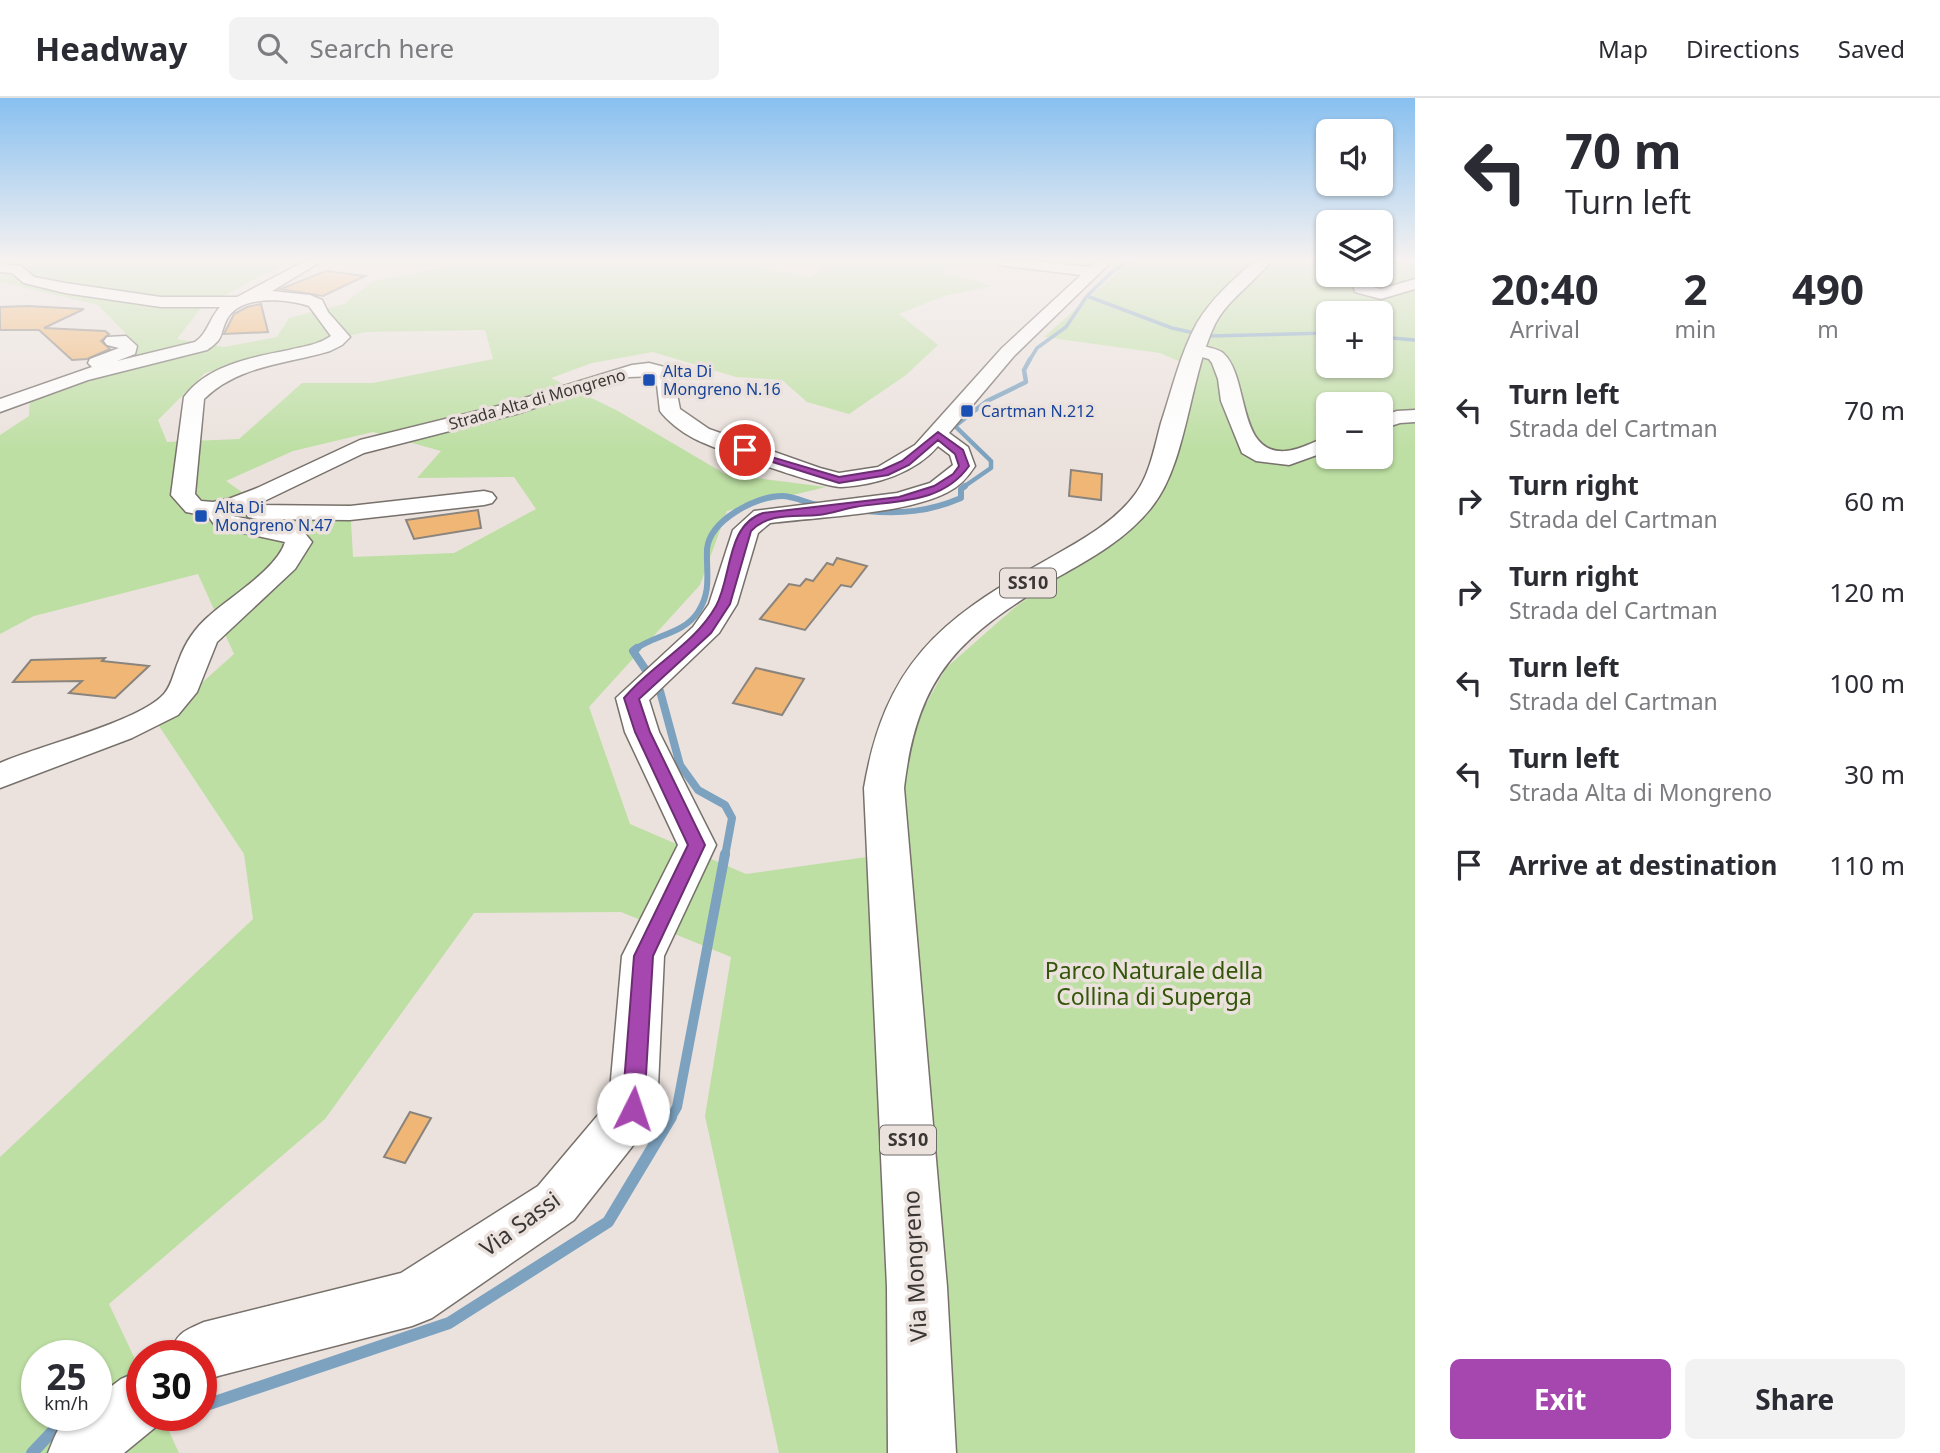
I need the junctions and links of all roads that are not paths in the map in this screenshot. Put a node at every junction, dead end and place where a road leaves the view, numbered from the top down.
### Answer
1 (217, 324) edge
2 (330, 324) edge
3 (1038, 324) edge
4 (1206, 324) edge
5 (113, 341) dead end
6 (1197, 350) junction
7 (0, 405) edge
8 (1415, 416) edge
9 (1393, 419) edge
10 (938, 435) junction
11 (1316, 448) edge
12 (484, 498) dead end
13 (222, 510) junction
14 (439, 512) dead end
15 (0, 777) edge
16 (217, 1348) edge
17 (126, 1413) edge
18 (79, 1453) edge
19 (922, 1453) edge

1 - 7 street
2 - 13 street
3 - 10 street
4 - 6 main road, SS10
5 - 7 street
6 - 11 street
6 - 19 main road, Via Mongreno / SS10
8 - 9 street
10 - 13 street, Strada Alta di Mongreno
10 - 16 street, Via Sassi
12 - 13 street
13 - 14 street
13 - 15 street
17 - 18 street

